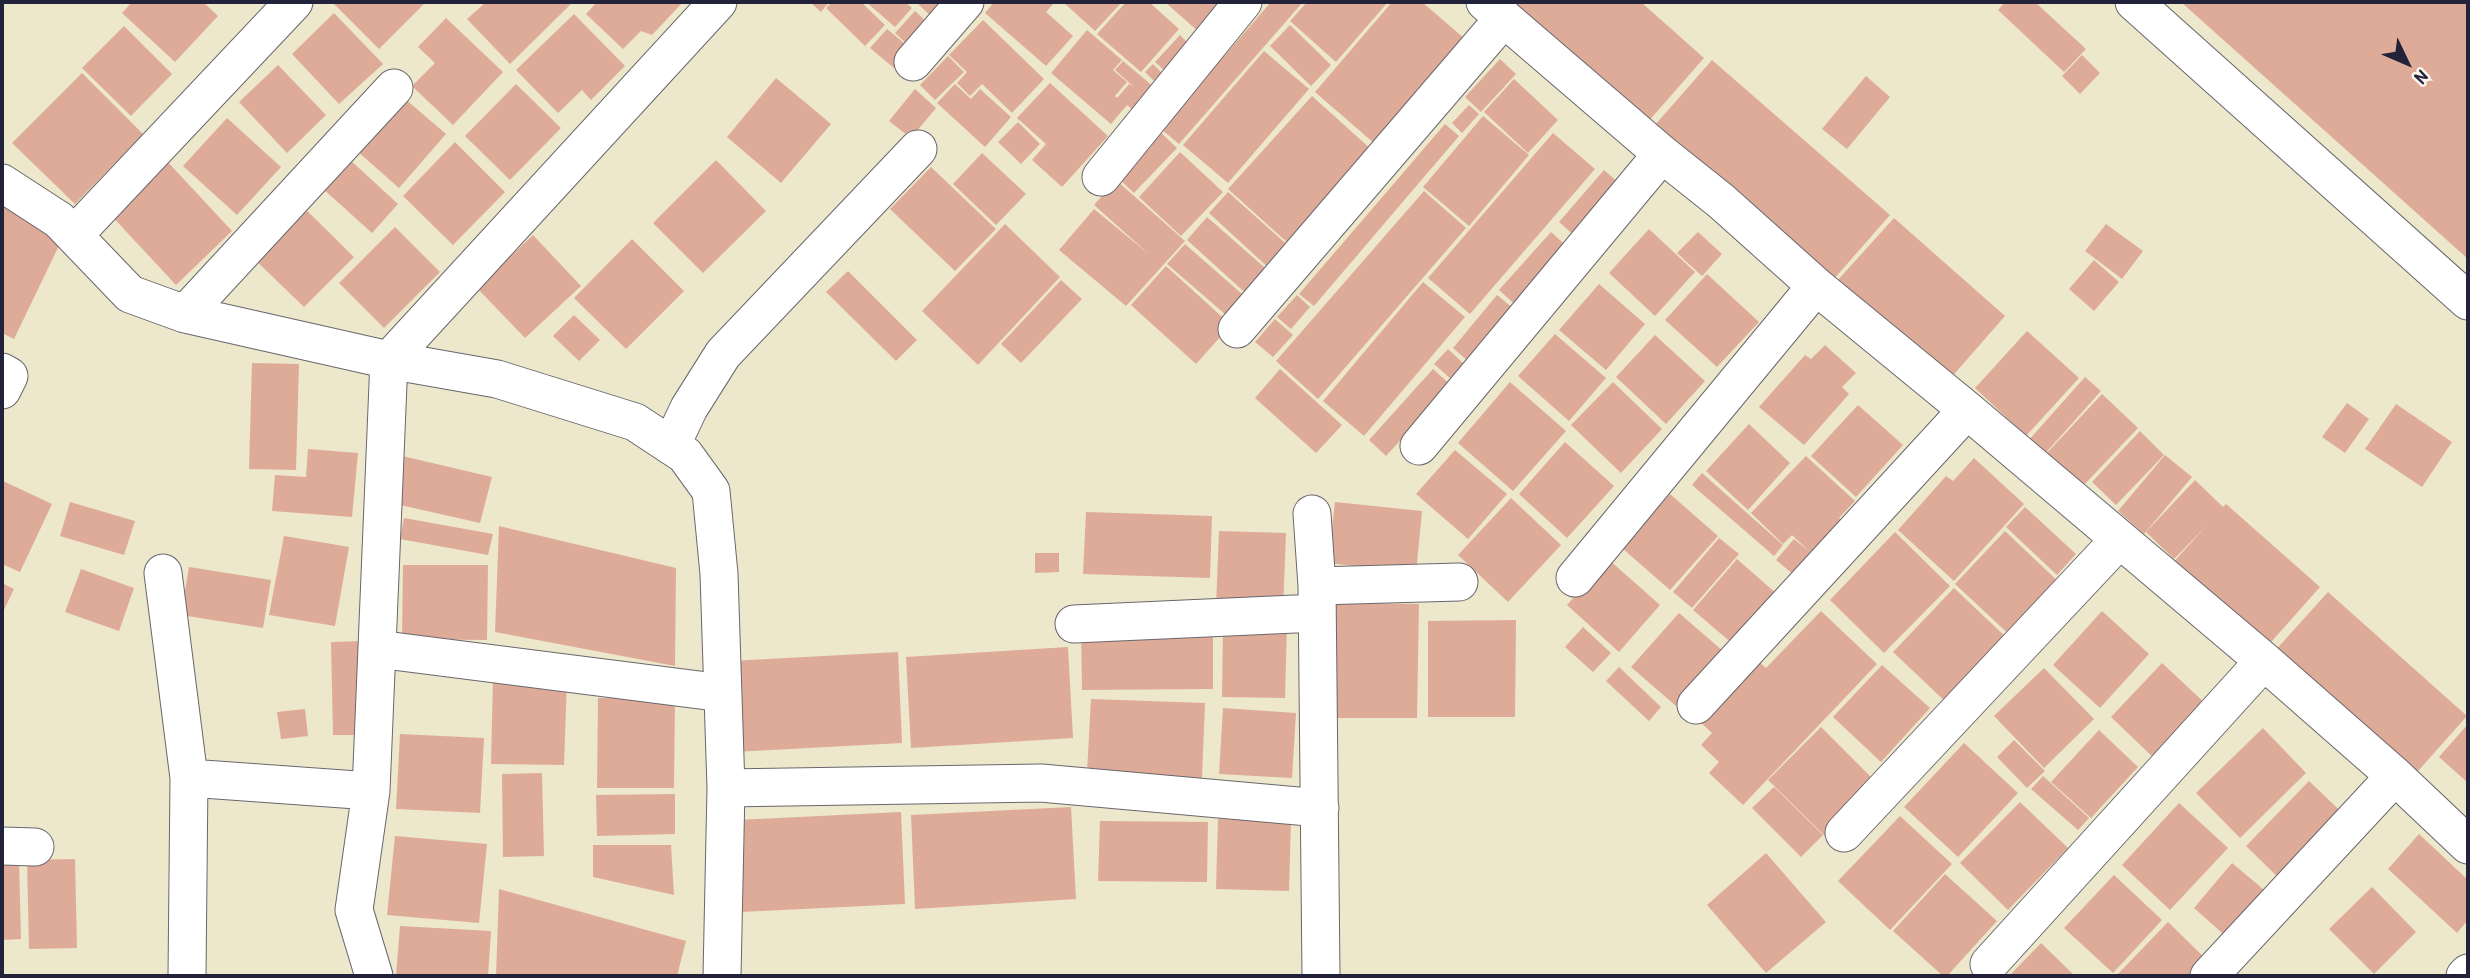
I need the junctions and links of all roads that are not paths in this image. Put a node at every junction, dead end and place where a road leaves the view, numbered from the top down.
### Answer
1 (294, 2) edge
2 (718, 2) edge
3 (965, 2) edge
4 (1243, 2) edge
5 (2134, 2) edge
6 (1494, 10) edge
7 (913, 62) dead end
8 (394, 88) dead end
9 (918, 149) dead end
10 (1661, 154) junction
11 (1101, 177) dead end
12 (2, 183) edge
13 (74, 235) junction
14 (1816, 286) junction
15 (2468, 301) edge
16 (185, 314) junction
17 (1237, 329) dead end
18 (389, 360) junction
19 (2, 372) edge
20 (2, 390) edge
21 (1967, 410) junction
22 (671, 446) junction
23 (1419, 446) dead end
24 (1312, 514) dead end
25 (2119, 540) junction
26 (163, 573) dead end
27 (1575, 578) dead end
28 (1459, 582) dead end
29 (1317, 600) junction
30 (1074, 624) dead end
31 (377, 649) junction
32 (2264, 661) junction
33 (723, 693) junction
34 (1696, 705) dead end
35 (2395, 776) junction
36 (189, 778) junction
37 (726, 788) junction
38 (371, 791) junction
39 (1320, 808) junction
40 (1844, 833) dead end
41 (2468, 845) edge
42 (1989, 964) dead end
43 (187, 976) edge
44 (374, 976) edge
45 (722, 976) edge
46 (1321, 976) edge
47 (2209, 976) edge

1 - 13 street
2 - 18 street
3 - 7 street
4 - 11 street
5 - 15 street
6 - 10 street
6 - 17 street
8 - 16 street
9 - 22 street
10 - 14 street
10 - 23 street
12 - 13 street
13 - 16 street
14 - 21 street
14 - 27 street
16 - 18 street
18 - 22 street
18 - 31 street
19 - 20 street
21 - 25 street
21 - 34 street
22 - 33 street
24 - 29 street
25 - 32 street
25 - 40 street
26 - 36 street
28 - 29 street
29 - 30 street
29 - 39 street
31 - 33 street
31 - 38 street
32 - 35 street
32 - 42 street
33 - 37 street
35 - 41 street
35 - 47 street
36 - 38 street
36 - 43 street
37 - 39 street
37 - 45 street
38 - 44 street
39 - 46 street

